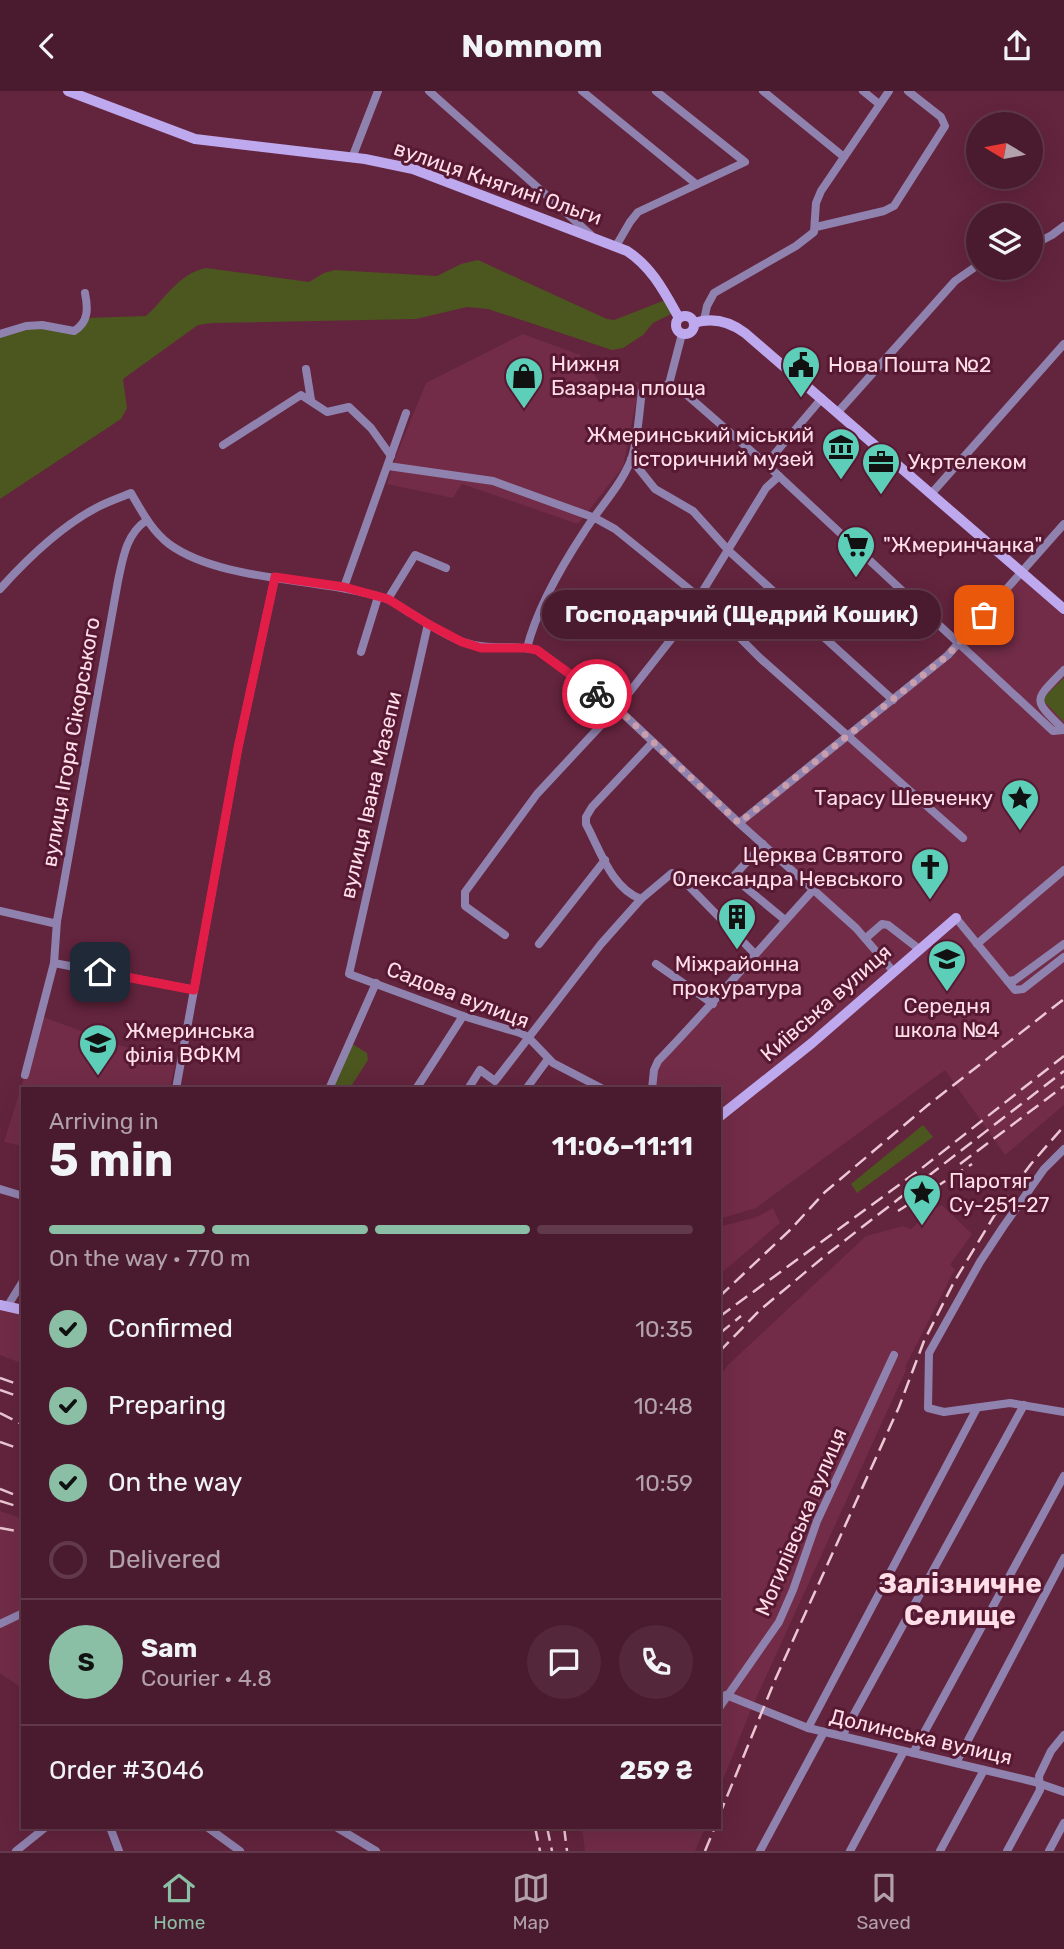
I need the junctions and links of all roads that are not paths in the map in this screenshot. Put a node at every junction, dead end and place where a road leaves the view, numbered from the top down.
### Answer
1 (68, 91) edge
2 (377, 91) edge
3 (429, 91) edge
4 (582, 91) edge
5 (656, 91) edge
6 (763, 91) edge
7 (863, 91) edge
8 (889, 91) edge
9 (908, 91) edge
10 (878, 104) junction
11 (844, 157) junction
12 (352, 158) junction
13 (696, 184) junction
14 (1064, 226) edge
15 (816, 227) junction
16 (593, 237) junction
17 (1043, 240) edge
18 (617, 246) junction
19 (966, 273) edge
20 (85, 293) dead end
21 (679, 318) junction
22 (699, 321) junction
23 (681, 333) junction
24 (0, 334) edge
25 (1064, 344) edge
26 (306, 369) dead end
27 (668, 384) junction
28 (822, 398) junction
29 (311, 400) junction
30 (838, 412) junction
31 (406, 413) dead end
32 (223, 445) dead end
33 (391, 456) junction
34 (631, 459) junction
35 (766, 464) junction
36 (387, 466) junction
37 (779, 476) junction
38 (931, 494) junction
39 (595, 518) junction
40 (147, 520) junction
41 (1064, 524) edge
42 (729, 551) junction
43 (446, 568) dead end
44 (1022, 572) junction
45 (275, 577) junction
46 (344, 587) junction
47 (0, 589) edge
48 (378, 597) junction
49 (700, 598) junction
50 (388, 599) junction
51 (1064, 609) edge
52 (428, 624) junction
53 (960, 643) junction
54 (527, 648) junction
55 (361, 652) dead end
56 (1064, 670) edge
57 (892, 699) junction
58 (617, 708) junction
59 (1064, 730) edge
60 (848, 736) junction
61 (653, 742) junction
62 (739, 823) junction
63 (963, 838) dead end
64 (763, 844) junction
65 (605, 860) junction
66 (1064, 870) edge
67 (814, 889) junction
68 (641, 899) junction
69 (0, 911) edge
70 (956, 918) joint
71 (786, 920) junction
72 (57, 921) junction
73 (505, 935) dead end
74 (866, 938) junction
75 (539, 944) dead end
76 (977, 944) junction
77 (1064, 944) edge
78 (919, 949) junction
79 (755, 954) junction
80 (1064, 957) edge
81 (54, 963) junction
82 (656, 964) dead end
83 (893, 971) junction
84 (349, 974) joint
85 (1008, 981) junction
86 (376, 983) junction
87 (194, 990) junction
88 (713, 1004) junction
89 (463, 1016) junction
90 (528, 1037) junction
91 (548, 1059) junction
92 (24, 1075) dead end
93 (176, 1087) edge
94 (330, 1087) edge
95 (416, 1087) edge
96 (469, 1087) edge
97 (527, 1087) edge
98 (599, 1087) edge
99 (652, 1087) edge
100 (721, 1115) edge
101 (1064, 1149) edge
102 (0, 1189) edge
103 (21, 1195) edge
104 (21, 1284) edge
105 (3, 1306) edge
106 (21, 1310) edge
107 (894, 1355) dead end
108 (1024, 1405) junction
109 (977, 1408) junction
110 (1064, 1412) edge
111 (1064, 1476) edge
112 (1064, 1558) edge
113 (21, 1614) edge
114 (0, 1624) edge
115 (726, 1695) junction
116 (721, 1704) edge
117 (808, 1728) junction
118 (824, 1732) junction
119 (1064, 1735) edge
120 (842, 1736) junction
121 (909, 1752) junction
122 (956, 1763) junction
123 (984, 1770) junction
124 (1040, 1784) junction
125 (1064, 1792) edge
126 (1064, 1823) edge
127 (44, 1829) edge
128 (111, 1829) edge
129 (210, 1829) edge
130 (339, 1829) edge
131 (16, 1851) edge
132 (119, 1851) edge
133 (240, 1851) edge
134 (376, 1851) edge
135 (760, 1851) edge
136 (850, 1851) edge
137 (940, 1851) edge
138 (1007, 1851) edge
139 (1049, 1851) edge

1 - 12 street, вулиця Княгині Ольги
2 - 12 street
3 - 16 street
4 - 13 street
5 - 13 street
6 - 11 street
7 - 10 street
8 - 10 street
9 - 15 street
10 - 11 street
11 - 15 street
12 - 16 street, вулиця Княгині Ольги
13 - 18 street
14 - 17 street
15 - 22 street
16 - 18 street, вулиця Княгині Ольги
18 - 21 street, вулиця Княгині Ольги
19 - 30 street
20 - 24 street
21 - 22 street
21 - 23 street
22 - 23 street
22 - 28 street
23 - 27 street
25 - 38 street
26 - 29 street
27 - 34 street
27 - 35 street
28 - 30 street
28 - 35 street
29 - 32 street
29 - 33 street
30 - 38 street
31 - 33 street
33 - 36 street
34 - 39 street
34 - 42 street
35 - 37 street
36 - 39 street
36 - 46 street
37 - 42 street
37 - 53 street
38 - 44 street
39 - 49 street
39 - 54 street
40 - 45 street
40 - 47 street
40 - 72 street, вулиця Ігоря Сікорського
41 - 44 street
42 - 49 street
42 - 57 street
43 - 50 street
44 - 51 street
44 - 53 street
45 - 46 street
45 - 87 street
46 - 48 street
48 - 50 street
48 - 55 street
49 - 58 street
49 - 60 street
50 - 52 street
52 - 54 street
52 - 84 street, вулиця Івана Мазепи
53 - 57 street
53 - 59 street
54 - 58 street
56 - 59 street
57 - 60 street
58 - 61 street
58 - 73 street
60 - 62 street
60 - 63 street
61 - 62 street
61 - 65 street
62 - 64 street
64 - 67 street
64 - 71 street
65 - 68 street
65 - 75 street
66 - 76 street
67 - 71 street
67 - 74 street
68 - 79 street
68 - 90 street
69 - 72 street
70 - 76 street
70 - 78 street, Київська вулиця
71 - 79 street
72 - 81 street, вулиця Ігоря Сікорського
74 - 78 street
74 - 83 street
76 - 85 street
77 - 85 street
78 - 83 street, Київська вулиця
79 - 88 street
80 - 85 street
81 - 87 street
81 - 92 street, вулиця Ігоря Сікорського
82 - 88 street
83 - 100 street, Київська вулиця
84 - 86 street, Садова вулиця
86 - 89 street, Садова вулиця
86 - 94 street
87 - 93 street
88 - 99 street
89 - 90 street, Садова вулиця
89 - 95 street
90 - 91 street, Садова вулиця
90 - 96 street
91 - 97 street
91 - 98 street, Садова вулиця
101 - 109 street
102 - 103 street
104 - 105 street
105 - 106 street
107 - 115 street, Могилівська вулиця
108 - 109 street
108 - 110 street
108 - 120 street
109 - 117 street
111 - 121 street
112 - 122 street
113 - 114 street
115 - 116 street, Могилівська вулиця
115 - 117 street, Долинська вулиця
117 - 118 street, Долинська вулиця
118 - 120 street, Долинська вулиця
118 - 135 street
119 - 124 street
120 - 121 street, Долинська вулиця
121 - 122 street, Долинська вулиця
121 - 136 street
122 - 123 street, Долинська вулиця
123 - 124 street, Долинська вулиця
123 - 137 street
124 - 125 street, Долинська вулиця
124 - 138 street
126 - 139 street
127 - 131 street
128 - 132 street
129 - 133 street
130 - 134 street

